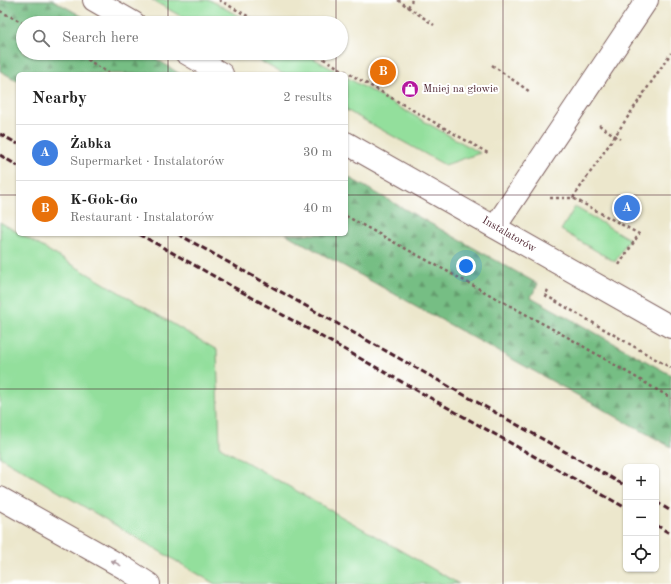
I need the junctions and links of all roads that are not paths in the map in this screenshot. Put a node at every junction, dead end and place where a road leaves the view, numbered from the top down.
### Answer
1 (94, 0) edge
2 (647, 0) edge
3 (122, 16) edge
4 (198, 60) edge
5 (219, 72) edge
6 (348, 144) edge
7 (495, 227) junction
8 (671, 327) edge
9 (0, 498) edge
10 (149, 584) edge

1 - 3 street
2 - 7 street
4 - 5 street
6 - 7 street, Instalatorów
7 - 8 street, Instalatorów
10 -> 9 street

